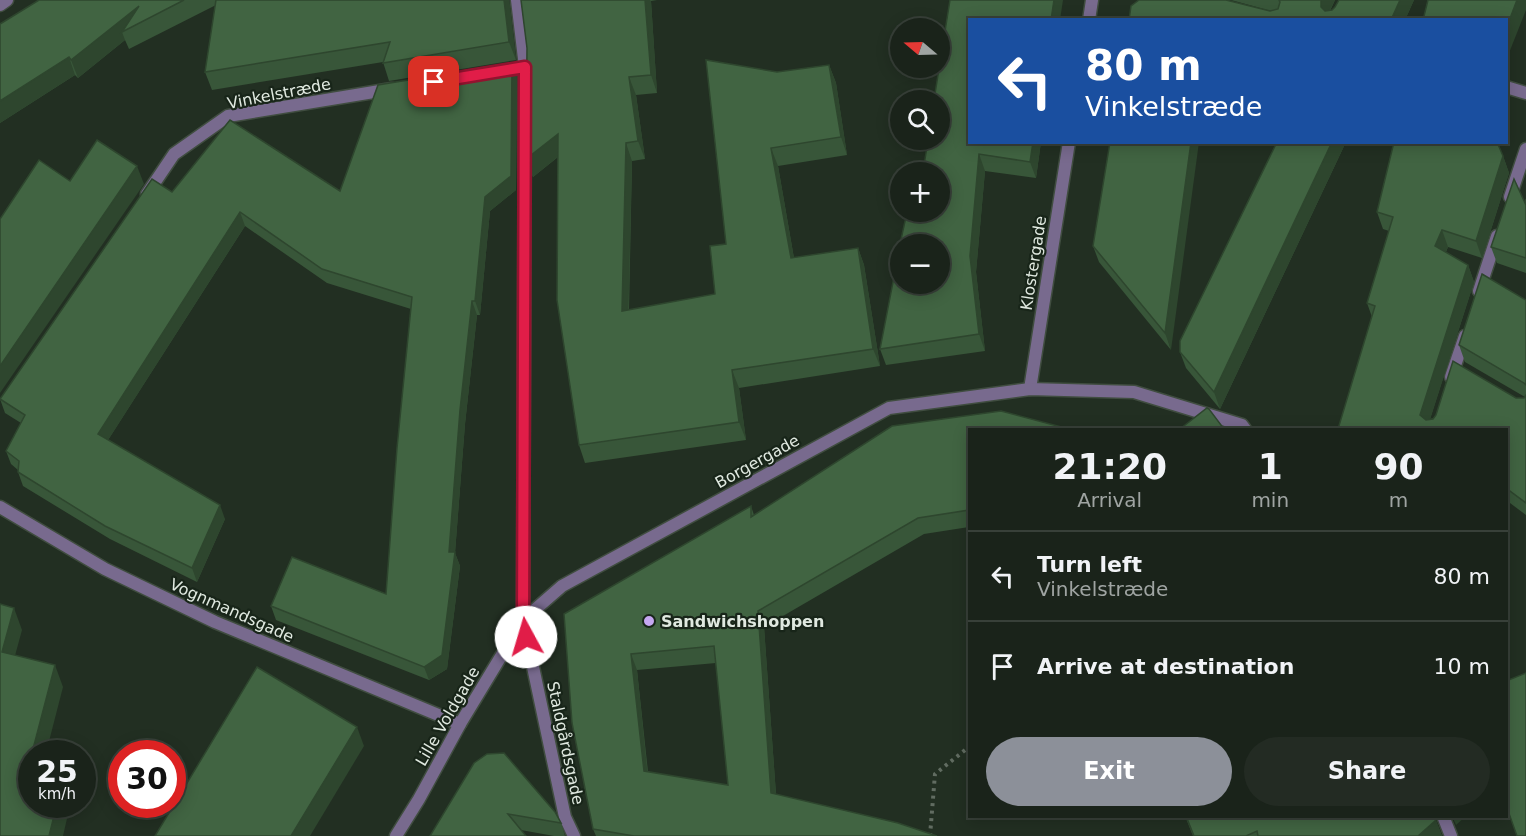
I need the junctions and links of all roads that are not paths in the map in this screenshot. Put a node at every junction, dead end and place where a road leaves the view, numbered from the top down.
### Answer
1 (8, 0) edge
2 (517, 0) edge
3 (1092, 0) edge
4 (0, 5) edge
5 (1089, 18) edge
6 (399, 88) edge
7 (1508, 88) edge
8 (1526, 93) edge
9 (1069, 144) edge
10 (1526, 149) edge
11 (141, 203) edge
12 (1476, 301) edge
13 (1469, 323) edge
14 (1448, 387) edge
15 (1030, 389) junction
16 (1244, 428) edge
17 (0, 507) edge
18 (523, 620) junction
19 (459, 724) junction
20 (1444, 818) edge
21 (396, 836) edge
22 (574, 836) edge
23 (1451, 836) edge

1 - 4 street
2 - 18 street
3 - 5 street
6 - 11 street, Vinkelstræde
7 - 8 street
9 - 15 street, Klostergade
10 - 12 street
13 - 14 street
15 - 16 street, Borgergade
15 - 18 street, Borgergade
17 - 19 street, Vognmandsgade
18 - 19 street, Lille Voldgade
18 - 22 street, Staldgårdsgade
19 - 21 street, Lille Voldgade
20 - 23 street

